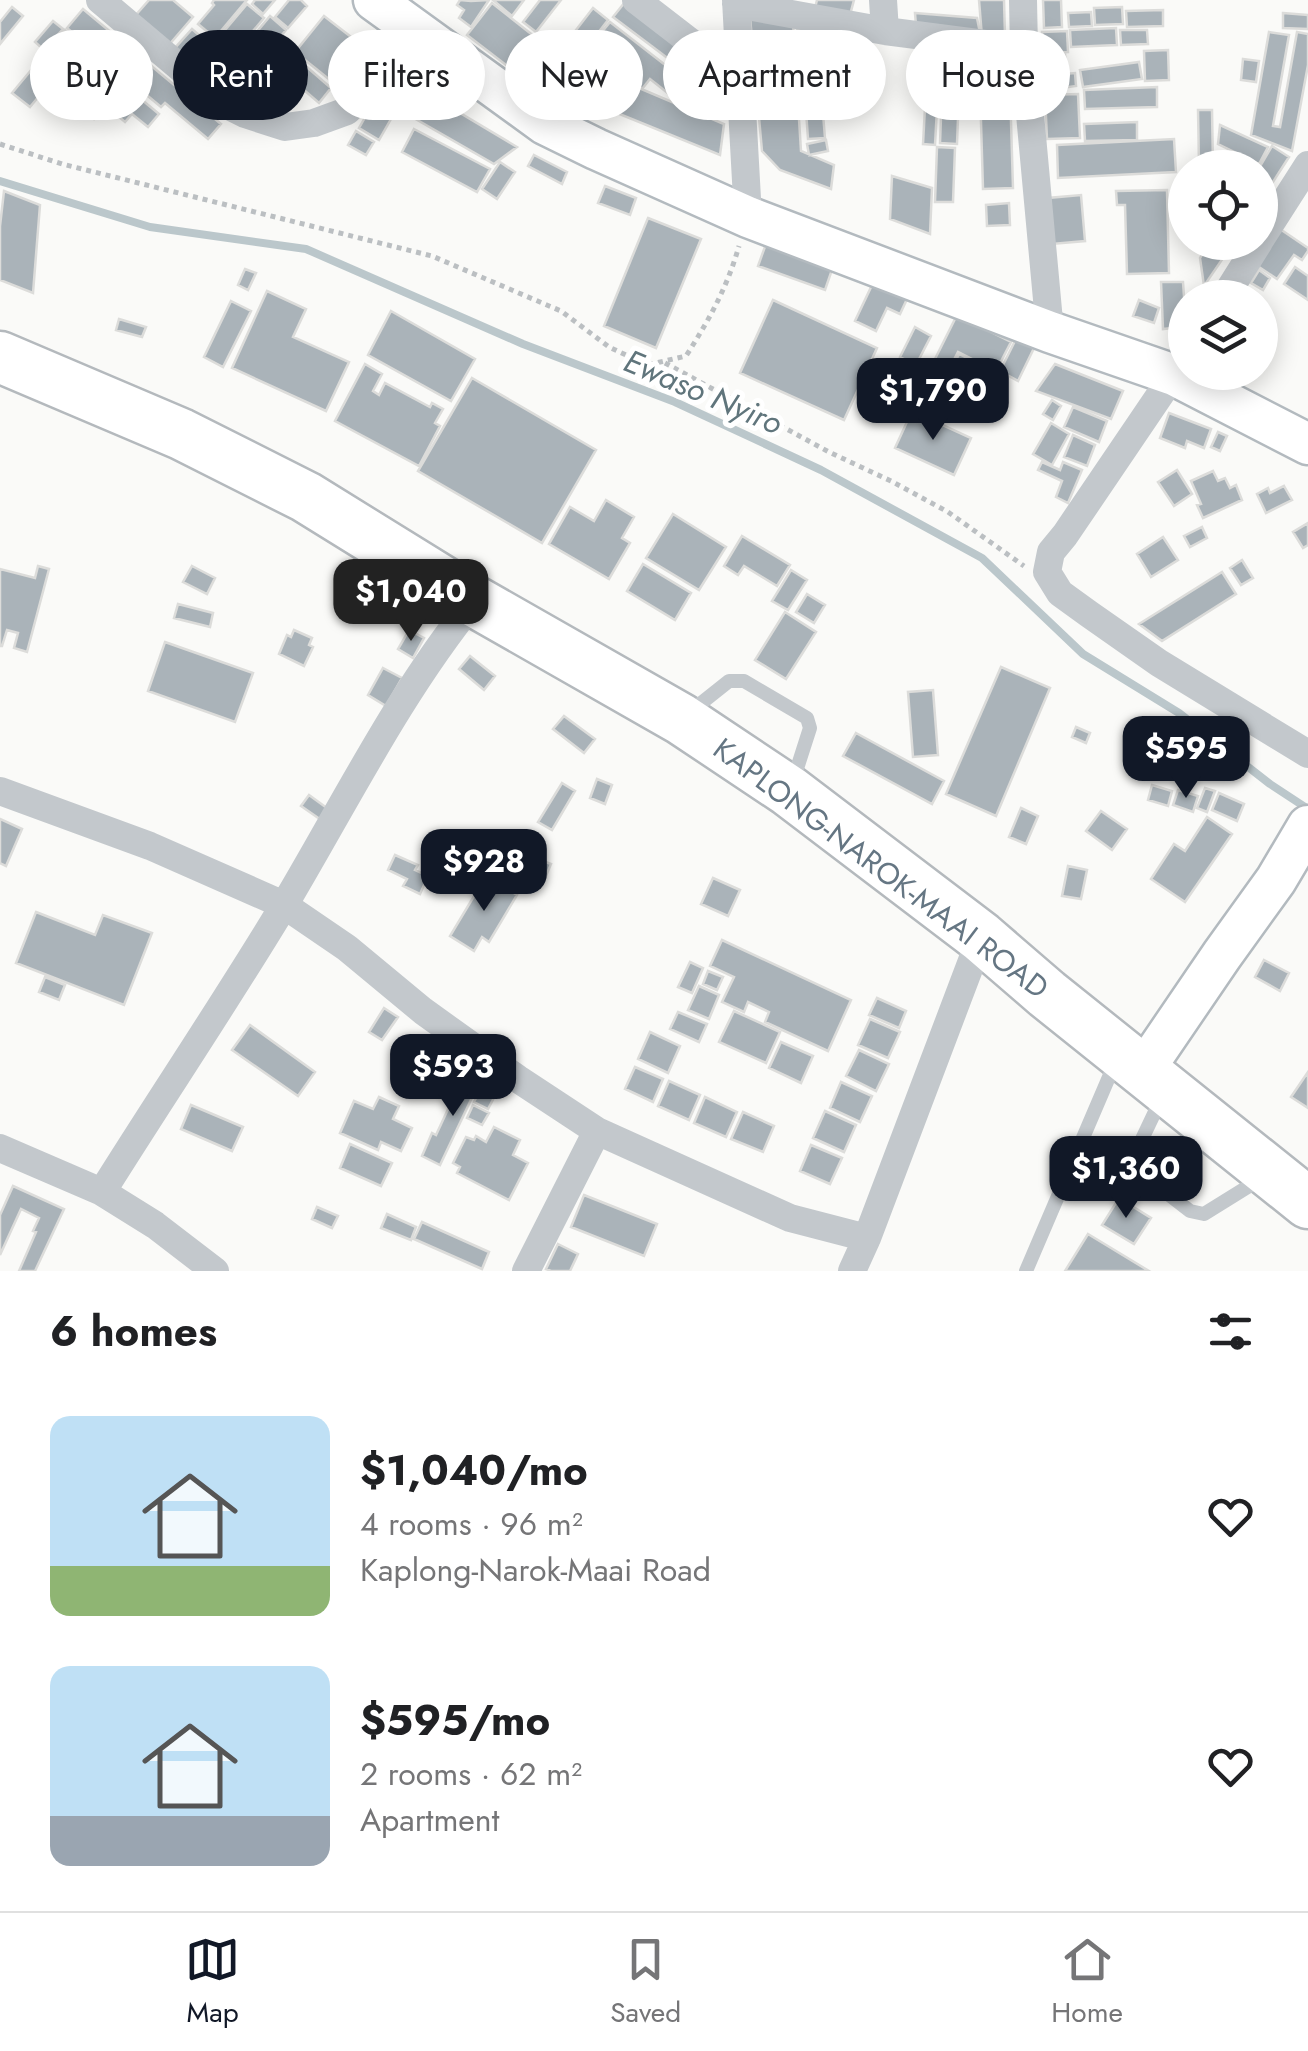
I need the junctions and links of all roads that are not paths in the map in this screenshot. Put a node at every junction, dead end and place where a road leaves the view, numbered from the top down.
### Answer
1 (100, 0) edge
2 (374, 0) edge
3 (636, 0) edge
4 (883, 0) edge
5 (1024, 0) edge
6 (736, 2) edge
7 (414, 30) edge
8 (675, 30) edge
9 (738, 30) edge
10 (875, 30) edge
11 (885, 30) edge
12 (1024, 30) edge
13 (485, 81) edge
14 (328, 118) edge
15 (743, 120) edge
16 (1031, 120) edge
17 (1308, 165) edge
18 (1278, 212) edge
19 (748, 217) junction
20 (1050, 332) junction
21 (0, 357) edge
22 (1168, 364) edge
23 (1168, 383) edge
24 (1218, 390) edge
25 (1308, 444) edge
26 (474, 601) junction
27 (682, 718) junction
28 (1308, 754) edge
29 (0, 791) edge
30 (790, 791) junction
31 (1308, 826) edge
32 (284, 905) junction
33 (981, 937) junction
34 (1143, 1070) junction
35 (597, 1131) junction
36 (0, 1148) edge
37 (1289, 1188) edge
38 (102, 1192) junction
39 (868, 1238) junction
40 (216, 1271) edge
41 (526, 1271) edge
42 (852, 1271) edge
43 (1026, 1271) edge

1 - 14 street
2 - 7 street
3 - 8 street
4 - 11 street
5 - 12 street
6 - 9 street
6 - 10 street
13 - 19 street
15 - 19 street
16 - 20 street
17 - 18 street
19 - 20 street
20 - 22 street
21 - 26 highway, KAPLONG-NAROK-MAAI ROAD
23 - 28 street
24 - 25 street
26 - 27 highway, KAPLONG-NAROK-MAAI ROAD
26 - 32 street
27 - 30 highway, KAPLONG-NAROK-MAAI ROAD
27 - 30 lane
29 - 32 street
30 - 33 highway, KAPLONG-NAROK-MAAI ROAD
31 - 34 street
32 - 35 street
32 - 38 street
33 - 34 highway, KAPLONG-NAROK-MAAI ROAD
33 - 39 street
34 - 37 highway, KAPLONG-NAROK-MAAI ROAD
34 - 37 lane
34 - 43 lane
35 - 39 street
35 - 41 street
36 - 38 street
38 - 40 street
39 - 42 street

